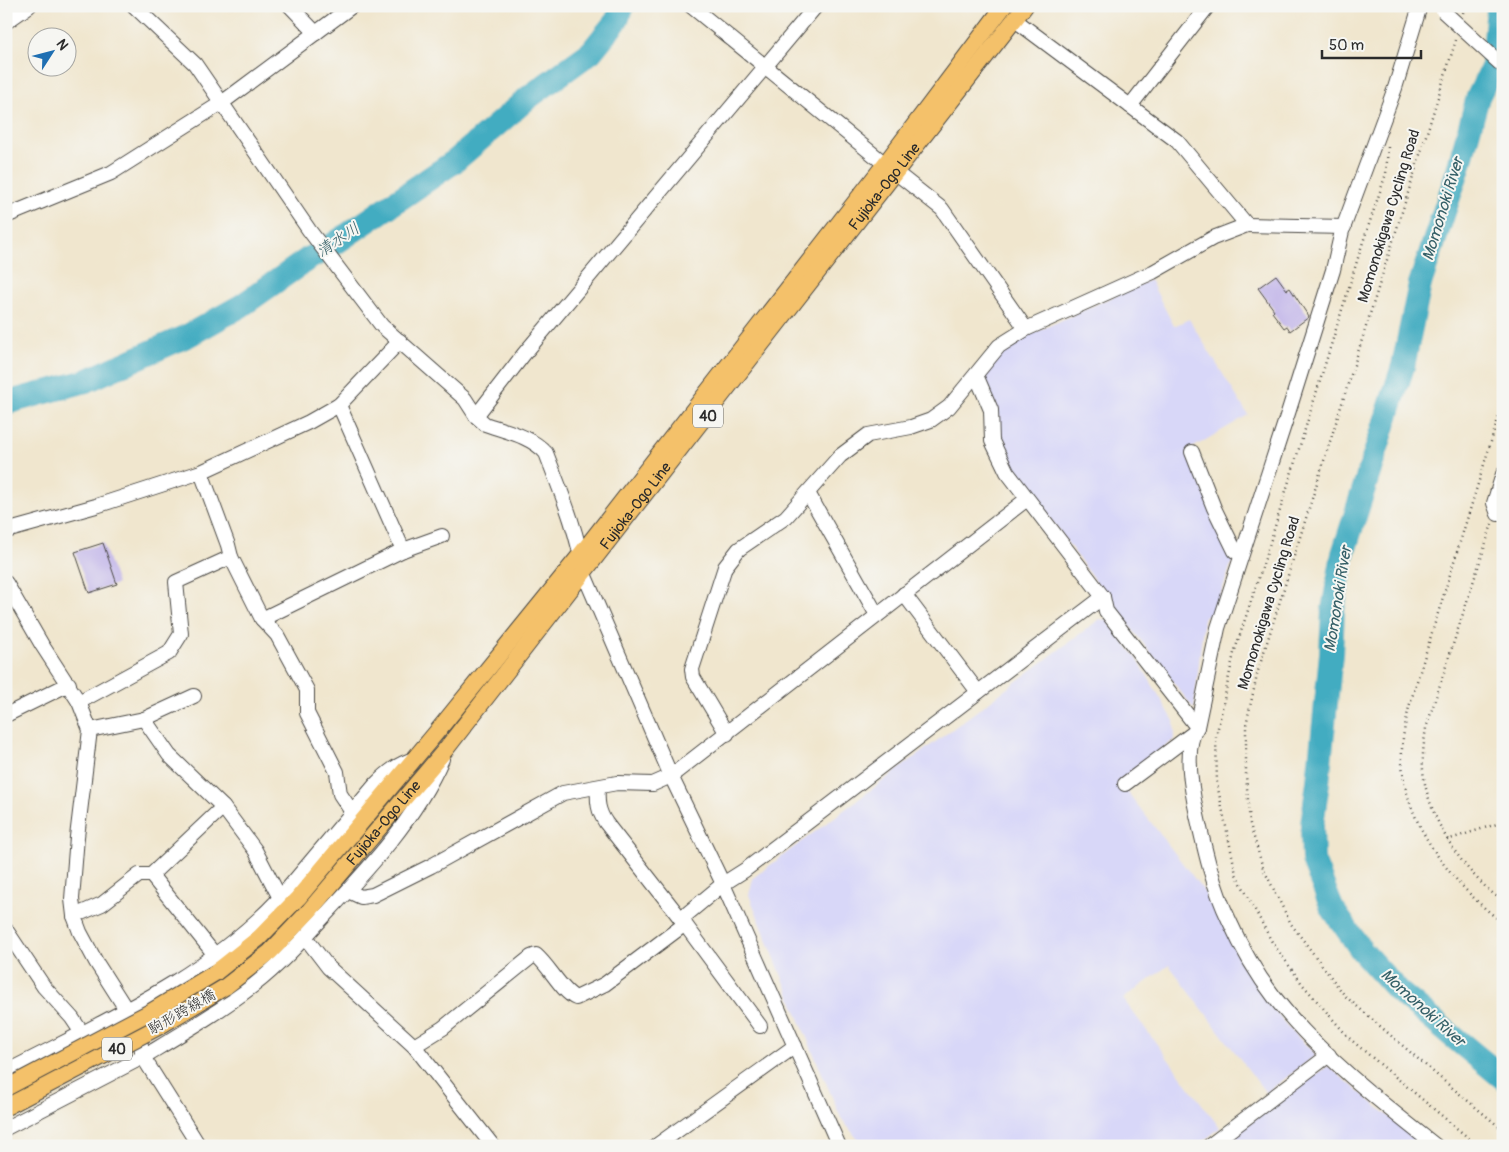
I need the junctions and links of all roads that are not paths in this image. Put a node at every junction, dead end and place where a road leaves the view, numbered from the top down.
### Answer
1 (29, 6) edge
2 (134, 6) edge
3 (290, 6) edge
4 (352, 6) edge
5 (691, 6) edge
6 (816, 6) edge
7 (1004, 6) edge
8 (1025, 6) edge
9 (1208, 6) edge
10 (1418, 8) edge
11 (1441, 9) edge
12 (1015, 20) junction
13 (6, 22) edge
14 (316, 33) junction
15 (764, 66) junction
16 (1503, 66) edge
17 (223, 102) junction
18 (1130, 106) junction
19 (891, 169) junction
20 (6, 216) edge
21 (1248, 225) junction
22 (1344, 227) junction
23 (1026, 329) junction
24 (400, 341) junction
25 (976, 375) junction
26 (339, 405) junction
27 (476, 416) junction
28 (1192, 452) dead end
29 (201, 472) junction
30 (1503, 474) edge
31 (808, 493) junction
32 (1027, 499) junction
33 (1498, 514) road end
34 (6, 531) edge
35 (442, 536) dead end
36 (403, 550) junction
37 (581, 554) junction
38 (1241, 555) junction
39 (230, 557) junction
40 (584, 574) junction
41 (6, 583) edge
42 (904, 594) junction
43 (1103, 597) junction
44 (877, 615) junction
45 (262, 618) junction
46 (69, 684) junction
47 (978, 692) junction
48 (194, 696) dead end
49 (79, 702) junction
50 (6, 715) edge
51 (144, 719) junction
52 (90, 730) junction
53 (1194, 730) junction
54 (727, 734) junction
55 (446, 749) junction
56 (414, 759) junction
57 (671, 776) junction
58 (1125, 784) dead end
59 (598, 788) junction
60 (223, 807) junction
61 (355, 809) junction
62 (151, 875) junction
63 (723, 884) junction
64 (348, 891) junction
65 (280, 898) junction
66 (74, 916) junction
67 (683, 921) junction
68 (6, 930) edge
69 (305, 937) junction
70 (215, 955) junction
71 (215, 973) joint
72 (225, 987) joint
73 (127, 1010) junction
74 (760, 1026) dead end
75 (82, 1033) junction
76 (414, 1046) junction
77 (795, 1046) junction
78 (1329, 1055) junction
79 (143, 1056) junction
80 (6, 1072) edge
81 (6, 1088) edge
82 (6, 1107) edge
83 (6, 1128) edge
84 (198, 1146) edge
85 (493, 1146) edge
86 (656, 1146) edge
87 (839, 1146) edge
88 (1209, 1146) edge
89 (1436, 1146) edge

1 - 13 street
2 - 17 street
3 - 14 street
4 - 14 street
5 - 15 street
6 - 15 street
7 - 19 main road, Fujioka-Ogo Line / 40
8 - 12 main road, Fujioka-Ogo Line / 40
9 - 18 street
10 - 22 street
11 - 16 street, bridge
12 - 18 street
12 - 19 main road, Fujioka-Ogo Line / 40
14 - 17 street
15 - 19 street
15 - 27 street
17 - 20 street
17 - 24 street
18 - 21 street
19 - 23 street
19 - 37 main road, Fujioka-Ogo Line / 40
19 - 40 main road, Fujioka-Ogo Line / 40
21 - 22 street
21 - 23 street
22 - 38 street
23 - 25 street
24 - 26 street
24 - 27 street
25 - 31 street
25 - 32 street
26 - 29 street
26 - 36 street
27 - 37 street
28 - 38 street
29 - 34 street
29 - 39 street
30 - 33 street
31 - 44 street
31 - 54 street
32 - 42 street
32 - 43 street
35 - 36 street
36 - 45 street
37 - 40 street
37 - 56 main road, Fujioka-Ogo Line / 40
38 - 53 street
39 - 45 street
39 - 49 street
40 - 55 main road, Fujioka-Ogo Line / 40
40 - 57 street
41 - 46 street
42 - 44 street
42 - 47 street
43 - 47 street
43 - 53 street
44 - 54 street
45 - 61 street
46 - 49 street
46 - 50 street
47 - 63 street
48 - 51 street
49 - 52 street
51 - 52 street
51 - 60 street
52 - 66 street
53 - 58 street
53 - 78 street
54 - 57 street
55 - 64 street
55 - 72 main road, Fujioka-Ogo Line / 40
56 - 61 street
56 - 71 main road, Fujioka-Ogo Line / 40
57 - 59 street
57 - 63 street
59 - 64 street
59 - 67 street
60 - 62 street
60 - 65 street
61 - 65 street
62 - 66 street
62 - 70 street
63 - 67 street
63 - 77 street
64 - 69 street
65 - 70 street
66 - 73 street
67 - 74 street
67 - 76 street
68 - 75 street
69 - 76 street
69 - 79 street
70 - 73 street
71 - 81 main road, 駒形跨線橋 / 40, bridge
72 - 82 main road, 駒形跨線橋 / 40, bridge
73 - 75 street
73 - 79 street
75 - 80 street
76 - 85 street
77 - 86 street
77 - 87 street
78 - 88 street
78 - 89 street
79 - 83 street
79 - 84 street

